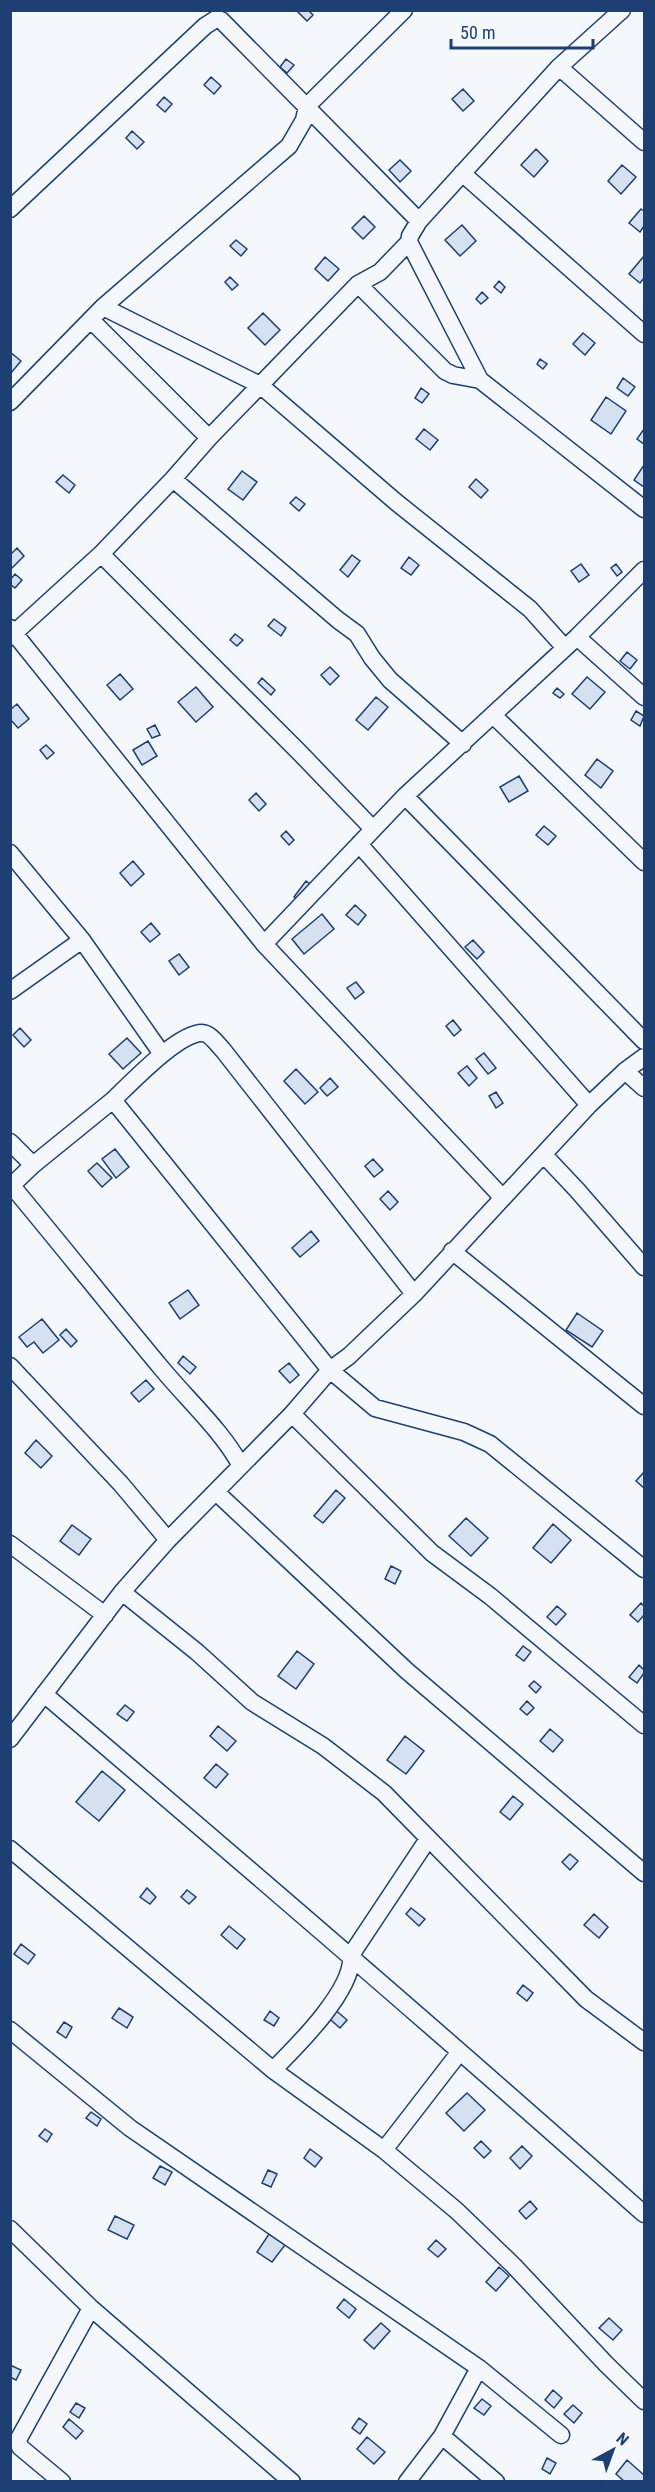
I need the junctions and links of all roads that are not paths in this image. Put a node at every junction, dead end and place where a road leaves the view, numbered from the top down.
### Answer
1 (404, 10) edge
2 (622, 10) edge
3 (559, 67) junction
4 (307, 106) junction
5 (645, 142) edge
6 (462, 174) junction
7 (10, 209) edge
8 (419, 221) junction
9 (409, 242) junction
10 (358, 284) junction
11 (103, 307) junction
12 (90, 320) junction
13 (645, 334) edge
14 (480, 380) junction
15 (260, 385) junction
16 (10, 402) edge
17 (209, 438) junction
18 (173, 479) junction
19 (645, 509) edge
20 (101, 554) junction
21 (645, 570) edge
22 (12, 633) edge
23 (571, 642) junction
24 (645, 697) edge
25 (493, 715) junction
26 (463, 744) junction
27 (405, 796) junction
28 (373, 829) junction
29 (359, 844) junction
30 (10, 854) edge
31 (645, 862) edge
32 (82, 940) junction
33 (264, 944) junction
34 (13, 986) edge
35 (645, 1041) edge
36 (162, 1054) junction
37 (645, 1057) edge
38 (625, 1071) junction
39 (645, 1088) edge
40 (113, 1100) junction
41 (589, 1105) junction
42 (10, 1142) edge
43 (544, 1155) junction
44 (33, 1165) junction
45 (11, 1186) edge
46 (503, 1198) junction
47 (452, 1251) junction
48 (645, 1267) edge
49 (414, 1294) junction
50 (10, 1366) edge
51 (330, 1371) junction
52 (645, 1406) edge
53 (292, 1414) junction
54 (241, 1466) junction
55 (216, 1492) junction
56 (168, 1540) junction
57 (10, 1544) edge
58 (645, 1569) edge
59 (122, 1592) junction
60 (105, 1614) junction
61 (44, 1694) junction
62 (645, 1725) edge
63 (10, 1739) edge
64 (428, 1839) junction
65 (10, 1849) edge
66 (645, 1873) edge
67 (351, 1955) junction
68 (10, 2030) edge
69 (645, 2042) edge
70 (459, 2053) junction
71 (273, 2070) junction
72 (384, 2150) junction
73 (645, 2214) edge
74 (13, 2236) edge
75 (91, 2308) junction
76 (479, 2368) junction
77 (645, 2401) edge
78 (561, 2435) dead end
79 (442, 2436) junction
80 (62, 2481) edge
81 (292, 2481) edge
82 (407, 2481) edge
83 (496, 2481) edge

1 - 4 street
2 - 3 street
3 - 5 street
3 - 6 street
4 - 7 street
4 - 8 street
4 - 11 street
6 - 8 street
6 - 13 street
8 - 9 street
9 - 10 street
9 - 14 street
10 - 14 street
10 - 15 street
11 - 12 street
11 - 15 street
12 - 16 street
12 - 17 street
14 - 19 street
15 - 17 street
15 - 23 street
17 - 18 street
18 - 20 street
18 - 26 street
20 - 22 street
20 - 28 street
21 - 23 street
22 - 33 street
23 - 24 street
23 - 25 street
25 - 26 street
25 - 31 street
26 - 27 street
27 - 28 street
27 - 35 street
28 - 29 street
29 - 33 street
29 - 41 street
30 - 32 street
32 - 34 street
32 - 36 street
33 - 46 street
36 - 40 street
36 - 49 street
37 - 38 street
38 - 39 street
38 - 41 street
40 - 44 street
40 - 51 street
41 - 43 street
42 - 44 street
43 - 46 street
43 - 48 street
44 - 45 street
45 - 54 street
46 - 47 street
47 - 49 street
47 - 52 street
49 - 51 street
50 - 56 street
51 - 53 street
51 - 58 street
53 - 54 street
53 - 62 street
54 - 55 street
55 - 56 street
55 - 66 street
56 - 59 street
57 - 60 street
59 - 60 street
59 - 64 street
60 - 61 street
61 - 63 street
61 - 67 street
64 - 67 street
64 - 69 street
65 - 71 street
67 - 70 street
67 - 71 street
68 - 76 street
70 - 72 street
70 - 73 street
71 - 72 street
72 - 77 street
74 - 75 street
75 - 80 street
75 - 81 street
76 - 78 street
76 - 79 street
79 - 82 street
79 - 83 street

